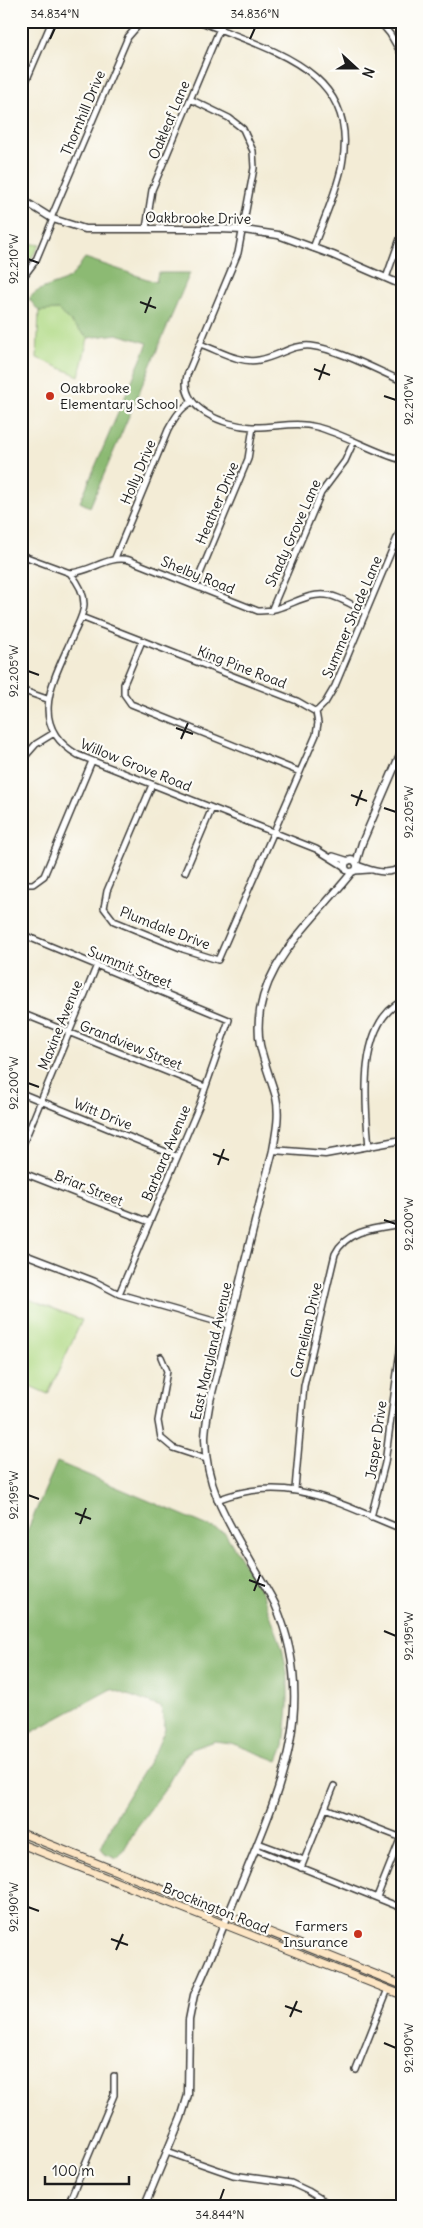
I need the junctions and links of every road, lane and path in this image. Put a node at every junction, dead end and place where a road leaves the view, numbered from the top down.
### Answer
1 (52, 21) edge
2 (142, 21) edge
3 (199, 21) edge
4 (223, 21) edge
5 (379, 21) edge
6 (219, 30) junction
7 (402, 36) edge
8 (394, 40) junction
9 (402, 55) edge
10 (21, 93) edge
11 (190, 99) junction
12 (21, 199) edge
13 (52, 218) junction
14 (146, 229) junction
15 (244, 230) junction
16 (402, 233) edge
17 (313, 248) junction
18 (386, 278) junction
19 (21, 280) edge
20 (402, 285) edge
21 (200, 344) junction
22 (402, 380) edge
23 (192, 402) junction
24 (253, 428) junction
25 (354, 441) junction
26 (402, 460) edge
27 (402, 526) edge
28 (21, 555) edge
29 (115, 558) junction
30 (70, 573) junction
31 (195, 586) junction
32 (271, 611) junction
33 (366, 612) junction
34 (81, 617) junction
35 (142, 641) junction
36 (21, 690) edge
37 (47, 699) junction
38 (316, 712) junction
39 (54, 733) junction
40 (402, 750) edge
41 (21, 761) edge
42 (92, 761) junction
43 (300, 772) junction
44 (152, 785) junction
45 (212, 808) junction
46 (273, 833) junction
47 (351, 866) junction
48 (402, 867) edge
49 (185, 872) dead end
50 (21, 884) edge
51 (21, 934) edge
52 (97, 965) junction
53 (402, 1001) edge
54 (21, 1013) edge
55 (229, 1020) joint
56 (69, 1032) junction
57 (205, 1087) junction
58 (21, 1093) edge
59 (41, 1101) junction
60 (402, 1140) edge
61 (369, 1147) junction
62 (21, 1149) edge
63 (273, 1150) junction
64 (176, 1156) junction
65 (21, 1172) edge
66 (149, 1222) junction
67 (402, 1224) edge
68 (21, 1253) edge
69 (119, 1294) junction
70 (228, 1325) junction
71 (402, 1335) edge
72 (161, 1357) dead end
73 (206, 1459) junction
74 (295, 1489) junction
75 (216, 1500) junction
76 (371, 1517) junction
77 (402, 1529) edge
78 (334, 1786) dead end
79 (326, 1808) junction
80 (21, 1833) edge
81 (401, 1838) edge
82 (21, 1844) edge
83 (256, 1846) junction
84 (304, 1860) junction
85 (301, 1868) junction
86 (377, 1897) junction
87 (402, 1908) edge
88 (228, 1915) junction
89 (224, 1924) junction
90 (402, 1984) edge
91 (388, 1990) junction
92 (402, 1995) edge
93 (356, 2070) dead end
94 (114, 2076) dead end
95 (167, 2152) junction
96 (67, 2207) edge
97 (144, 2207) edge
98 (334, 2207) edge

1 - 10 street
2 - 13 street, Thornhill Drive
3 - 6 street
4 - 6 street, Oakleaf Lane
5 - 8 street
6 - 11 street, Oakleaf Lane
6 - 17 street
7 - 8 street
8 - 9 street
11 - 14 street, Oakleaf Lane
11 - 15 street
12 - 13 street, Oakbrooke Drive
13 - 14 street, Oakbrooke Drive
13 - 19 street, Thornhill Drive
14 - 15 street, Oakbrooke Drive
15 - 17 street, Oakbrooke Drive
15 - 21 street
16 - 18 street
17 - 18 street, Oakbrooke Drive
18 - 20 street, Oakbrooke Drive
21 - 22 street
21 - 23 street
23 - 24 street
23 - 29 street, Holly Drive
24 - 25 street
24 - 31 street, Heather Drive
25 - 26 street
25 - 32 street, Shady Grove Lane
27 - 33 street, Summer Shade Lane
28 - 30 street
29 - 30 street
29 - 31 street, Shelby Road
30 - 34 street
31 - 32 street, Shelby Road
32 - 33 street
33 - 38 street, Summer Shade Lane
34 - 35 street, King Pine Road
34 - 37 street
35 - 38 street, King Pine Road
35 - 43 street
36 - 37 street
37 - 39 street, Willow Grove Road
38 - 43 street
39 - 41 street
39 - 42 street, Willow Grove Road
40 - 47 street, East Maryland Avenue
42 - 44 street, Willow Grove Road
42 - 50 street
43 - 46 street
44 - 45 street, Willow Grove Road
44 - 46 street, Plumdale Drive
45 - 46 street, Willow Grove Road
45 - 49 street
46 - 47 street, Willow Grove Road
47 - 48 street
47 - 63 street, East Maryland Avenue
51 - 52 street, Summit Street
52 - 55 street, Summit Street
52 - 56 street, Maxine Avenue
53 - 61 street
54 - 56 street, Grandview Street
55 - 57 street, Barbara Avenue
56 - 57 street, Grandview Street
56 - 59 street, Maxine Avenue
57 - 64 street, Barbara Avenue
58 - 59 street, Witt Drive
59 - 62 street, Maxine Avenue
59 - 64 street, Witt Drive
60 - 61 street
61 - 63 street
63 - 70 street, East Maryland Avenue
64 - 66 street, Barbara Avenue
65 - 66 street, Briar Street
66 - 69 street, Barbara Avenue
67 - 74 street, Carnelian Drive
68 - 69 street
69 - 70 street
70 - 73 street, East Maryland Avenue
71 - 76 street, Jasper Drive
72 - 73 street
73 - 75 street, East Maryland Avenue
74 - 75 street
74 - 76 street
75 - 83 street, East Maryland Avenue
76 - 77 street
78 - 79 street
79 - 81 street
79 - 84 street
80 - 88 main road, Brockington Road
81 - 86 street
82 - 89 main road, Brockington Road
83 - 84 street
83 - 85 street
83 - 88 street, East Maryland Avenue
84 - 85 street
85 - 86 street
86 - 87 street
88 - 89 street, East Maryland Avenue
88 - 90 main road, Brockington Road
89 - 91 main road, Brockington Road
89 - 95 street, East Maryland Avenue
91 - 92 main road, Brockington Road
91 - 93 street
94 - 96 street
95 - 97 street, East Maryland Avenue
95 - 98 street

